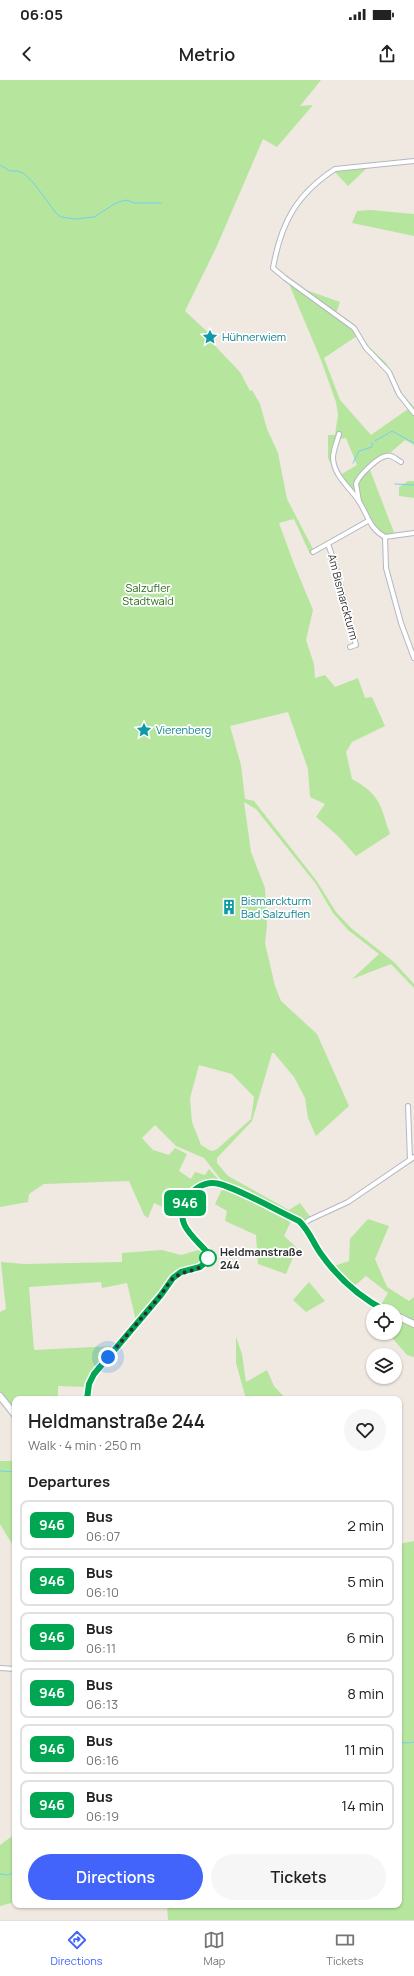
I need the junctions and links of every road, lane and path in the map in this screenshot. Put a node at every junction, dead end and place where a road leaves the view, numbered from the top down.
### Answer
1 (414, 161) edge
2 (414, 413) edge
3 (339, 434) dead end
4 (401, 462) dead end
5 (359, 502) junction
6 (368, 520) junction
7 (414, 533) edge
8 (385, 537) junction
9 (328, 544) junction
10 (312, 552) dead end
11 (350, 647) dead end
12 (414, 658) edge
13 (408, 1106) dead end
14 (412, 1159) edge
15 (303, 1225) junction
16 (373, 1304) edge
17 (402, 1318) edge
18 (414, 1324) edge
19 (0, 1396) edge
20 (87, 1396) edge
21 (12, 1411) edge
22 (0, 1668) edge
23 (12, 1669) edge

1 - 2 street
3 - 5 street
4 - 5 street
5 - 6 street
6 - 8 street
6 - 9 street, Am Bismarckturm
7 - 8 street
8 - 12 street
9 - 10 street, Am Bismarckturm
9 - 11 street, Am Bismarckturm
13 - 14 street
14 - 15 street
15 - 16 main road
15 - 20 main road
17 - 18 main road
19 - 21 main road
22 - 23 street

